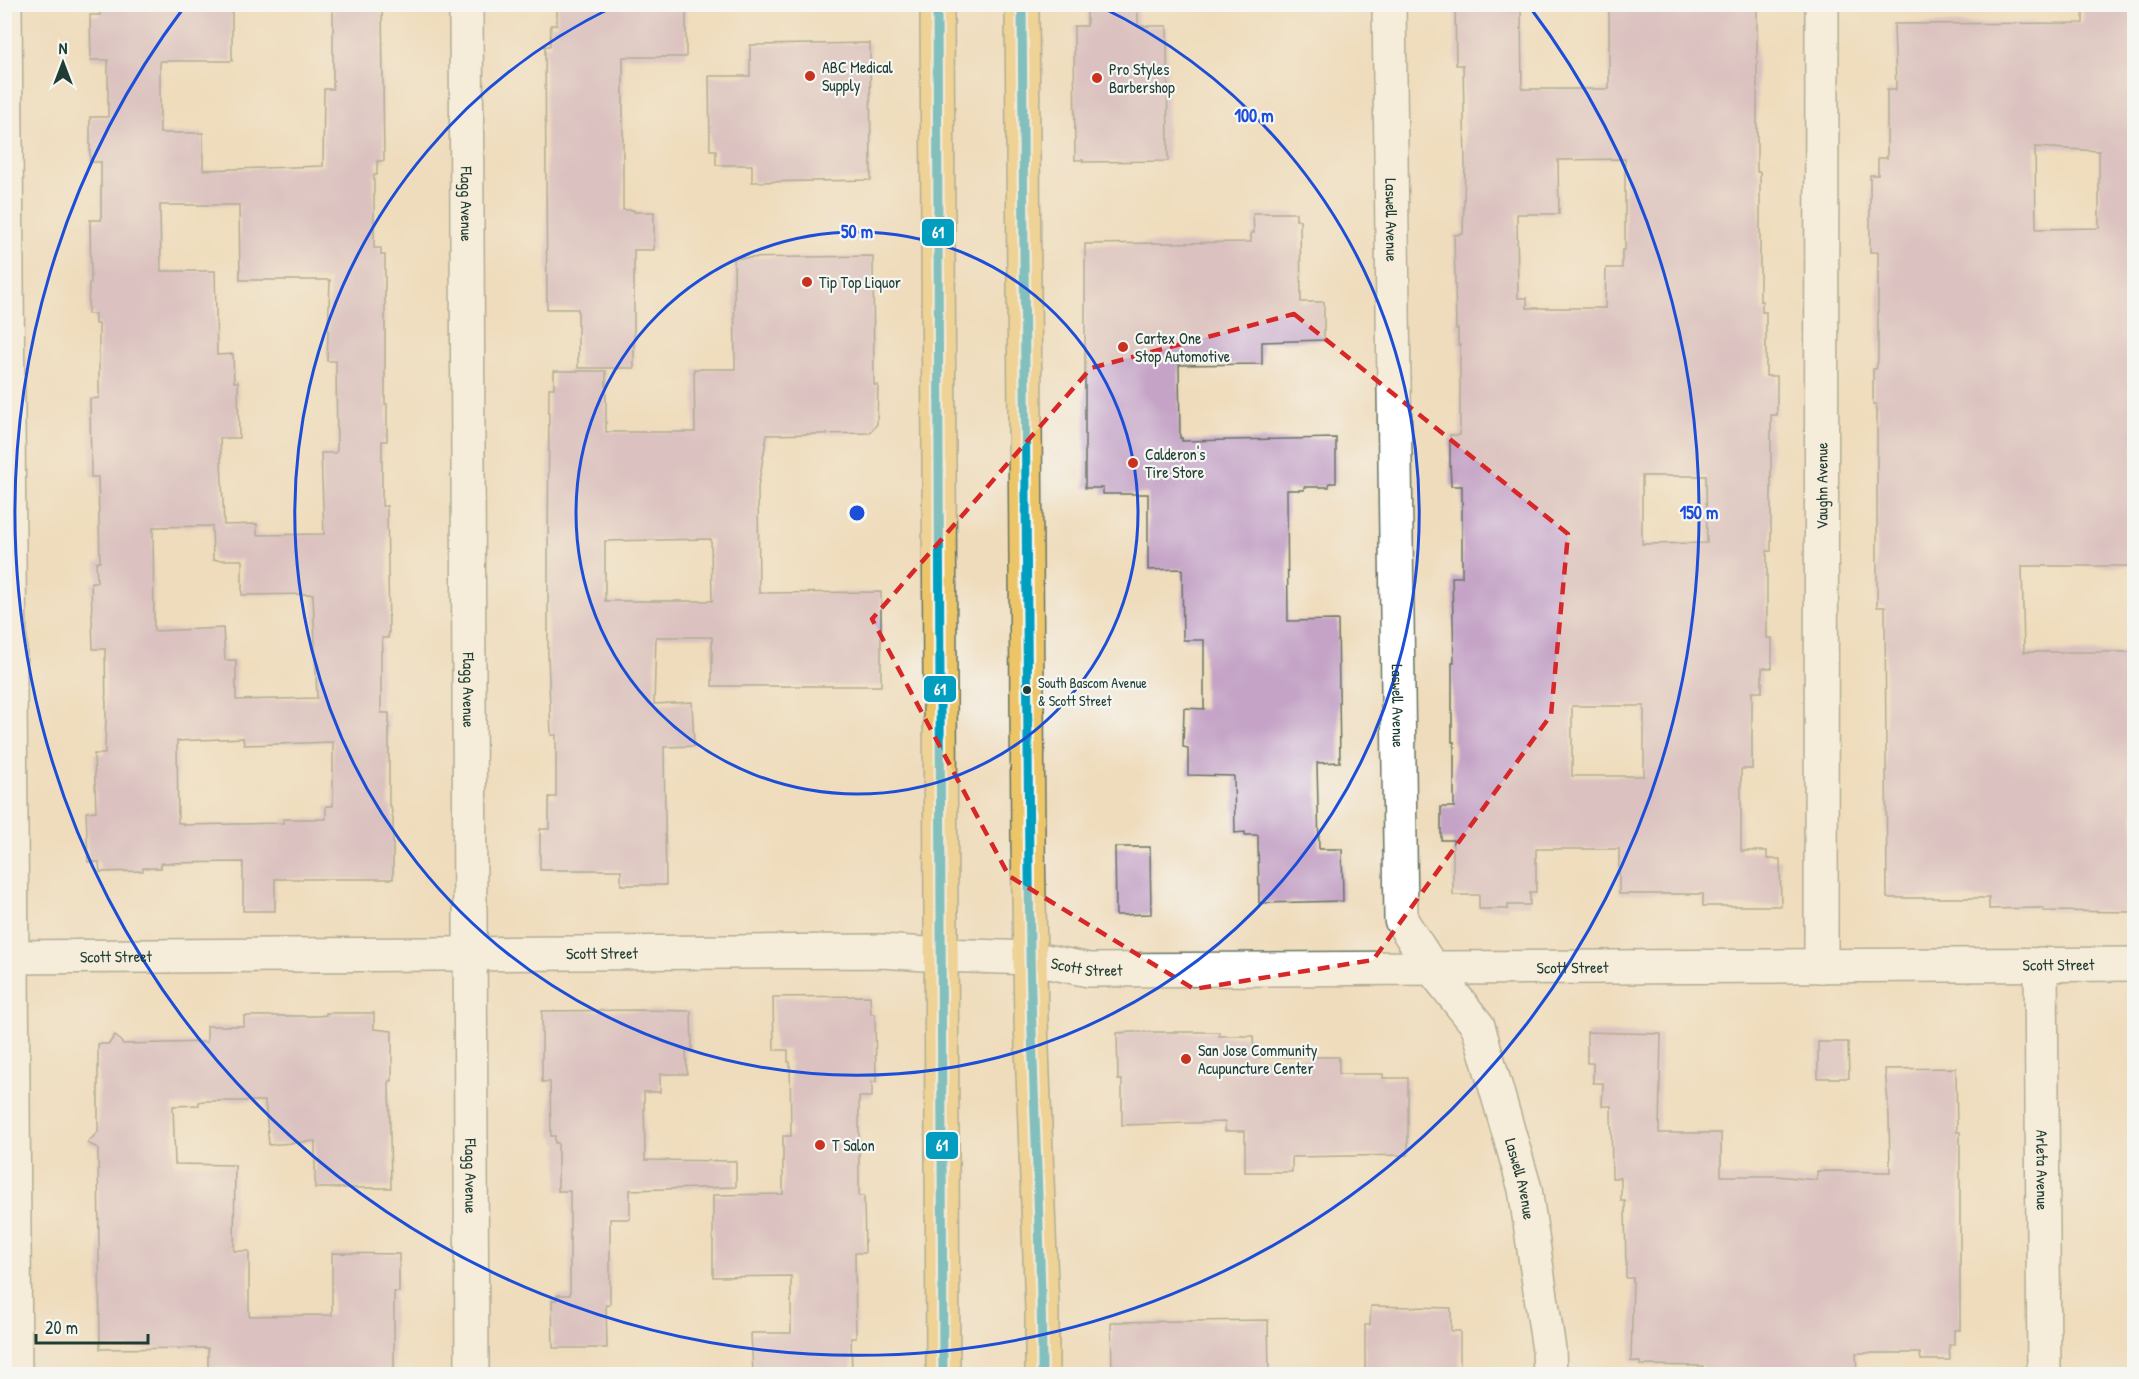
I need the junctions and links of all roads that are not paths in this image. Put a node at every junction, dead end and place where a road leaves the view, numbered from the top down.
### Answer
1 (5, 4) edge
2 (466, 4) edge
3 (937, 4) edge
4 (1022, 4) edge
5 (1389, 4) edge
6 (1822, 4) edge
7 (470, 954) junction
8 (940, 955) junction
9 (8, 957) edge
10 (1030, 958) junction
11 (2041, 964) junction
12 (2134, 964) edge
13 (1821, 966) junction
14 (1432, 968) junction
15 (15, 1374) edge
16 (472, 1374) edge
17 (943, 1374) edge
18 (1042, 1374) edge
19 (1550, 1374) edge
20 (2044, 1374) edge

1 - 9 street
2 - 7 street, Flagg Avenue
3 - 8 main road
4 - 10 main road
5 - 14 street, Laswell Avenue
6 - 13 street, Vaughn Avenue
7 - 8 street, Scott Street
7 - 9 street, Scott Street
7 - 16 street, Flagg Avenue
8 - 10 street, Scott Street
8 - 17 main road
9 - 15 street
10 - 14 street, Scott Street
10 - 18 main road
11 - 12 street, Scott Street
11 - 13 street, Scott Street
11 - 20 street, Arleta Avenue
13 - 14 street, Scott Street
14 - 19 street, Laswell Avenue

